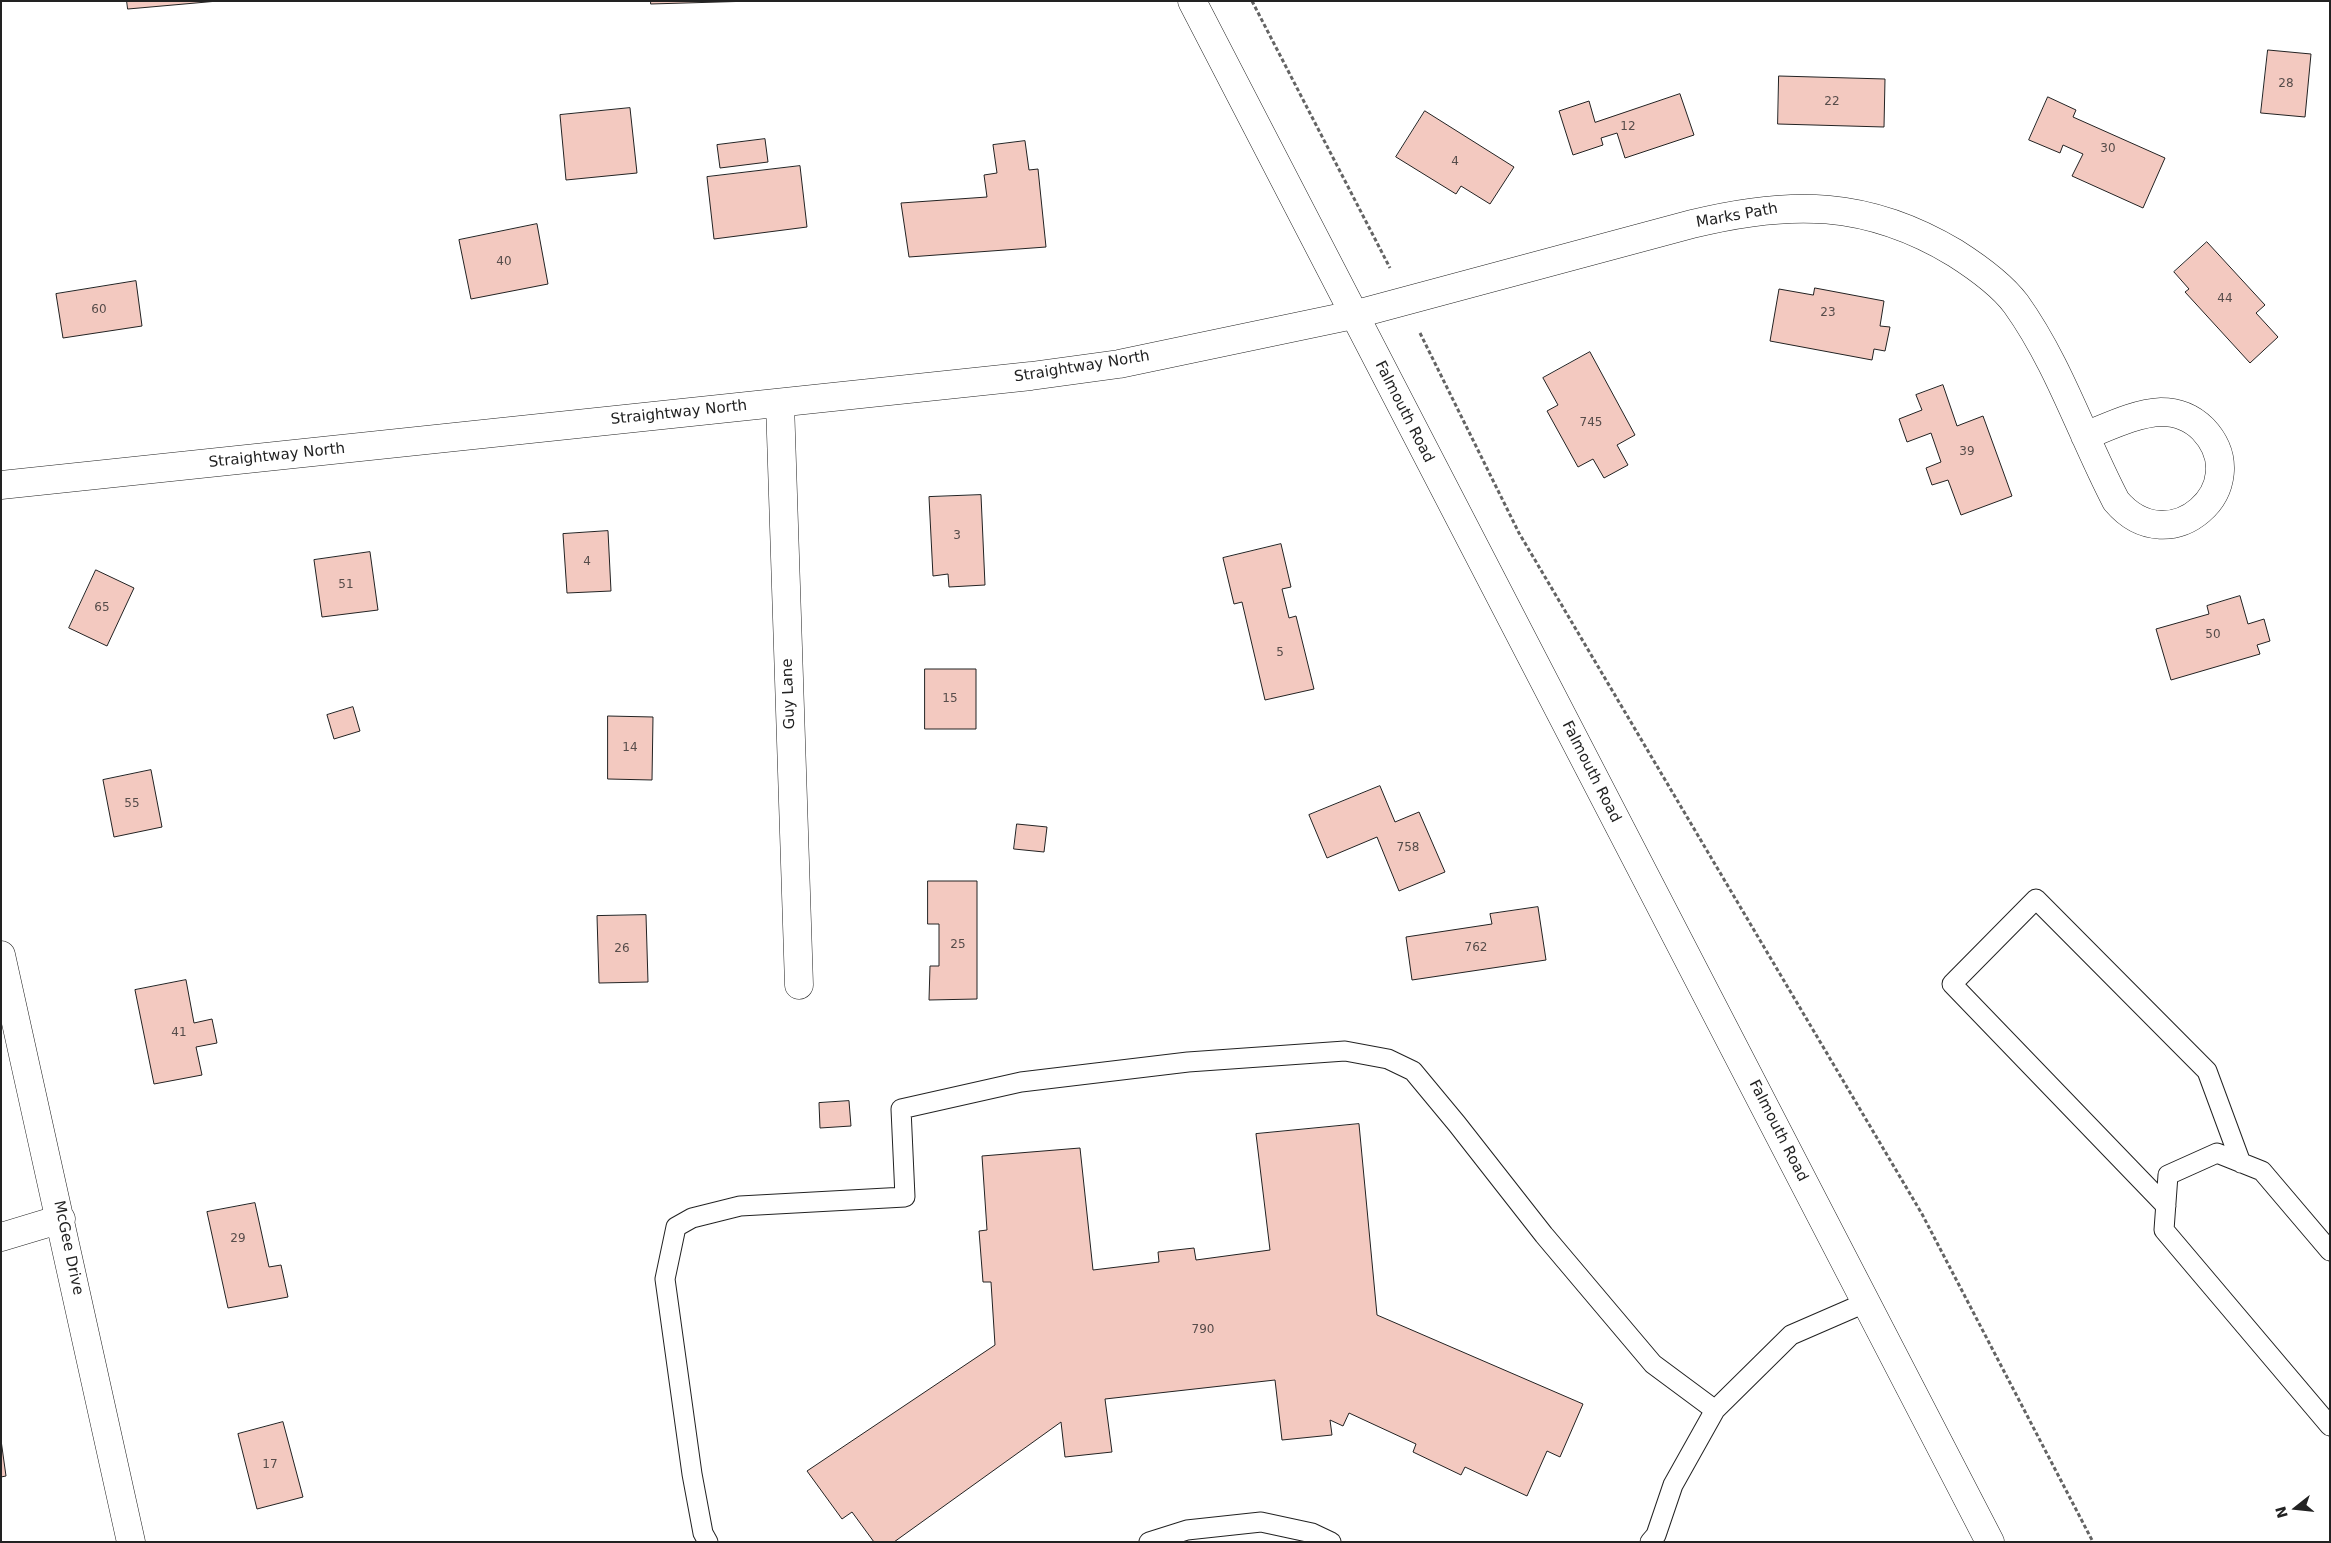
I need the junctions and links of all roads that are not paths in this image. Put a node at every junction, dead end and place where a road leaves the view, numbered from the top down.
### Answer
1 (1192, 1) edge
2 (1353, 315) junction
3 (780, 403) junction
4 (2084, 436) junction
5 (1, 486) edge
6 (1, 955) edge
7 (799, 985) dead end
8 (2241, 1163) junction
9 (2166, 1206) junction
10 (61, 1219) junction
11 (1, 1237) edge
12 (2330, 1251) edge
13 (1866, 1302) junction
14 (1715, 1410) junction
15 (2330, 1426) edge
16 (131, 1542) edge
17 (708, 1542) edge
18 (1149, 1542) edge
19 (1331, 1542) edge
20 (1650, 1542) edge
21 (1990, 1542) edge

1 - 2 street, Falmouth Road
2 - 3 street, Straightway North
2 - 4 street, Marks Path
2 - 13 street, Falmouth Road
3 - 5 street, Straightway North
3 - 7 street, Guy Lane
4 - 4 street, Marks Path
6 - 10 street, McGee Drive
8 - 9 lane
8 - 9 lane
8 - 12 lane
9 - 15 lane
10 - 11 street
10 - 16 street, McGee Drive
13 - 14 lane
13 - 21 street, Falmouth Road
14 - 17 lane
14 - 20 lane
18 - 19 lane

